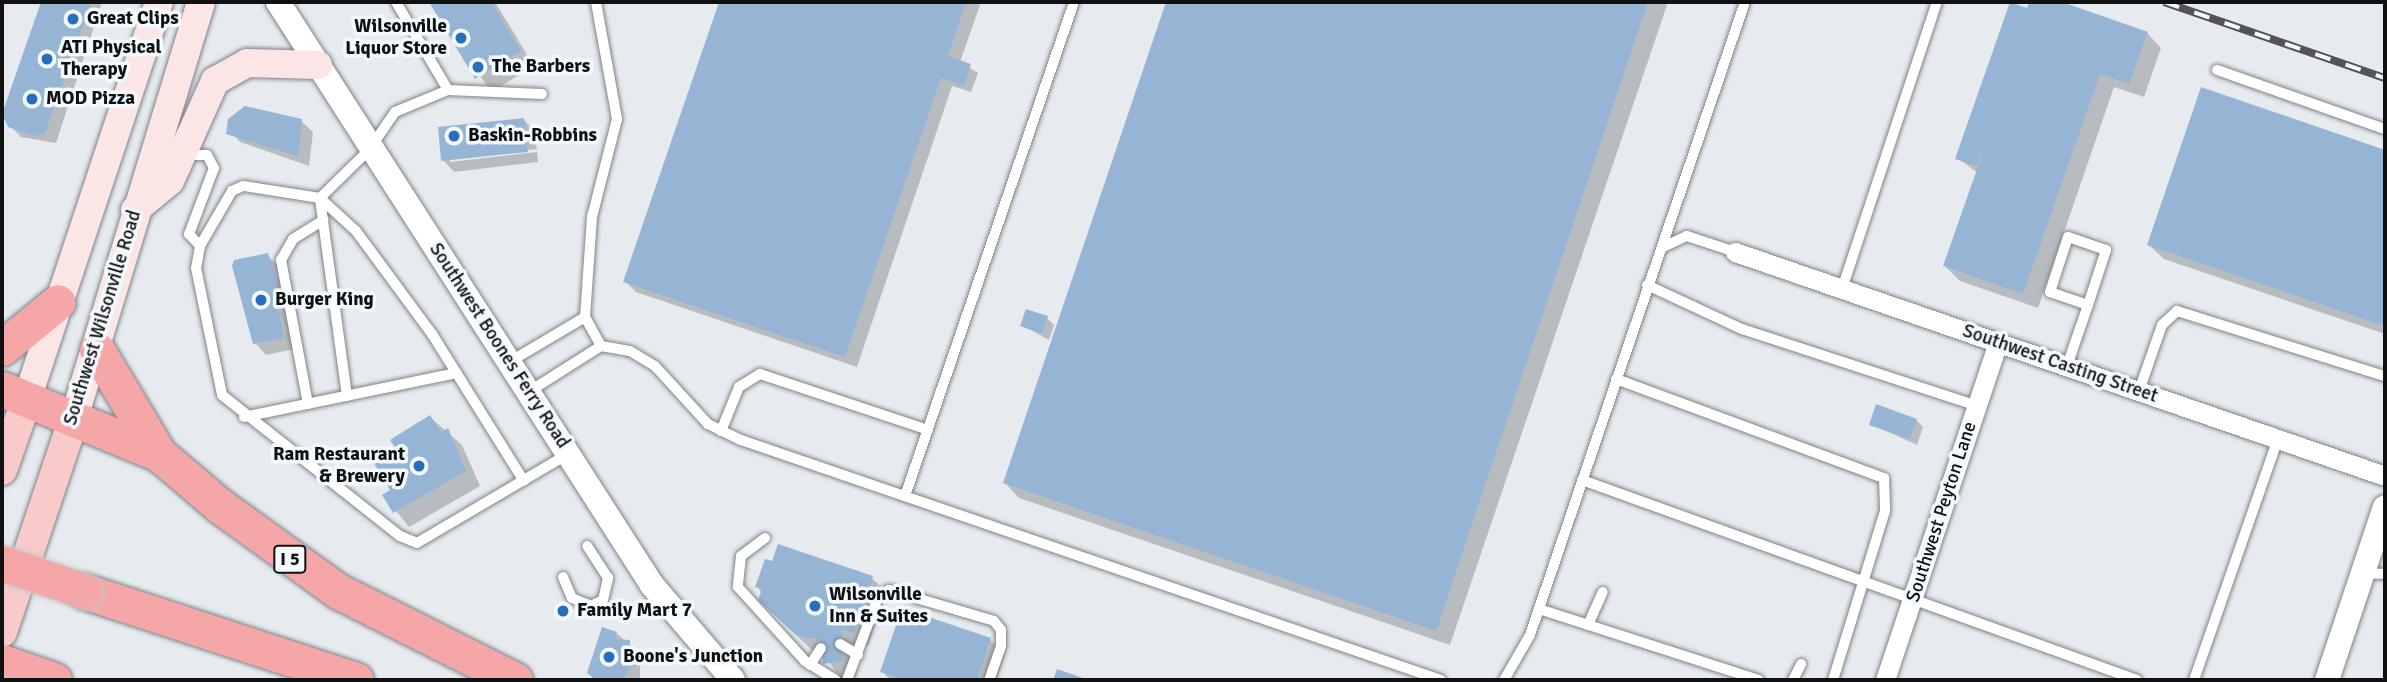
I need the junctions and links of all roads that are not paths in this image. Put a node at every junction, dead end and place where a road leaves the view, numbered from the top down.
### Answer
1 (159, 2) edge
2 (201, 2) edge
3 (278, 2) edge
4 (396, 2) edge
5 (596, 2) edge
6 (1074, 2) edge
7 (1745, 2) edge
8 (1937, 2) edge
9 (318, 65) junction
10 (2217, 70) dead end
11 (448, 90) junction
12 (542, 94) dead end
13 (2385, 129) edge
14 (369, 150) junction
15 (181, 156) junction
16 (320, 198) junction
17 (135, 210) junction
18 (323, 220) junction
19 (200, 246) junction
20 (1663, 247) junction
21 (1735, 252) joint
22 (1647, 285) junction
23 (1842, 289) junction
24 (58, 303) junction
25 (2088, 305) junction
26 (585, 317) junction
27 (1998, 343) junction
28 (601, 346) junction
29 (2, 348) edge
30 (97, 350) junction
31 (511, 361) junction
32 (2067, 366) junction
33 (456, 373) junction
34 (2385, 376) edge
35 (1616, 379) junction
36 (530, 391) junction
37 (2139, 391) junction
38 (14, 394) edge
39 (347, 396) junction
40 (308, 404) junction
41 (1977, 406) junction
42 (244, 417) junction
43 (73, 421) junction
44 (928, 430) junction
45 (722, 431) junction
46 (2278, 439) junction
47 (159, 454) junction
48 (569, 454) junction
49 (2, 470) edge
50 (2385, 476) edge
51 (1582, 480) junction
52 (524, 481) junction
53 (905, 496) junction
54 (2385, 507) edge
55 (765, 538) dead end
56 (587, 546) dead end
57 (2, 563) edge
58 (2374, 574) edge
59 (563, 577) dead end
60 (1867, 579) junction
61 (1603, 592) dead end
62 (1912, 600) junction
63 (1539, 609) junction
64 (1588, 625) junction
65 (2, 632) edge
66 (840, 644) dead end
67 (821, 648) dead end
68 (858, 655) junction
69 (2, 662) edge
70 (1801, 664) dead end
71 (810, 665) junction
72 (54, 680) edge
73 (356, 680) edge
74 (515, 680) edge
75 (733, 680) edge
76 (835, 680) edge
77 (847, 680) edge
78 (989, 680) edge
79 (1441, 680) edge
80 (1504, 680) edge
81 (1759, 680) edge
82 (1793, 680) edge
83 (1833, 680) edge
84 (1885, 680) edge
85 (2137, 680) edge
86 (2194, 680) edge
87 (2327, 680) edge

1 - 24 main road
2 - 17 main road, Southwest Wilsonville Road
3 - 9 street, Southwest Boones Ferry Road
4 - 11 lane
5 - 26 lane
6 - 44 lane
7 - 20 lane
8 - 23 lane
9 - 14 street, Southwest Boones Ferry Road
9 - 15 main road
10 - 13 lane
11 - 12 lane
11 - 14 lane
14 - 16 lane
14 - 31 street, Southwest Boones Ferry Road
15 - 17 main road
15 - 19 lane
16 - 18 lane
16 - 19 lane
16 - 33 lane
17 - 30 main road, Southwest Wilsonville Road
18 - 39 lane
18 - 40 lane
19 - 42 lane
20 - 21 lane
20 - 22 lane
21 - 23 street, Southwest Casting Street
22 - 35 lane
22 - 41 lane
23 - 27 street, Southwest Casting Street
24 - 29 highway
24 - 38 main road
25 - 25 lane
25 - 32 lane
26 - 28 lane
26 - 31 lane
27 - 32 street, Southwest Casting Street
27 - 41 street, Southwest Peyton Lane
28 - 36 lane
28 - 45 lane
30 - 43 main road, Southwest Wilsonville Road
30 - 47 highway, I 5
31 - 36 street, Southwest Boones Ferry Road
32 - 37 street, Southwest Casting Street
33 - 39 lane
33 - 52 lane
34 - 37 lane
35 - 51 lane
35 - 60 lane
36 - 48 street, Southwest Boones Ferry Road
37 - 46 street, Southwest Casting Street
38 - 43 highway, I 5
38 - 49 main road
39 - 40 lane
40 - 42 lane
41 - 62 street, Southwest Peyton Lane
42 - 52 lane
43 - 47 highway, I 5
43 - 65 main road, Southwest Wilsonville Road
44 - 45 lane
44 - 53 lane
45 - 53 lane
46 - 50 street, Southwest Casting Street
46 - 86 lane
47 - 74 highway, I 5
48 - 52 lane
48 - 75 street, Southwest Boones Ferry Road
51 - 60 lane
51 - 63 lane
53 - 79 lane
54 - 58 street
55 - 71 lane
56 - 59 lane
57 - 73 highway, bridge
58 - 87 street
60 - 62 lane
60 - 83 lane
61 - 64 lane
62 - 84 street, Southwest Peyton Lane
62 - 85 lane
63 - 64 lane
63 - 80 lane
64 - 81 lane
66 - 68 lane
67 - 71 lane
68 - 77 lane
68 - 78 lane
69 - 72 highway
70 - 82 lane
71 - 76 lane

